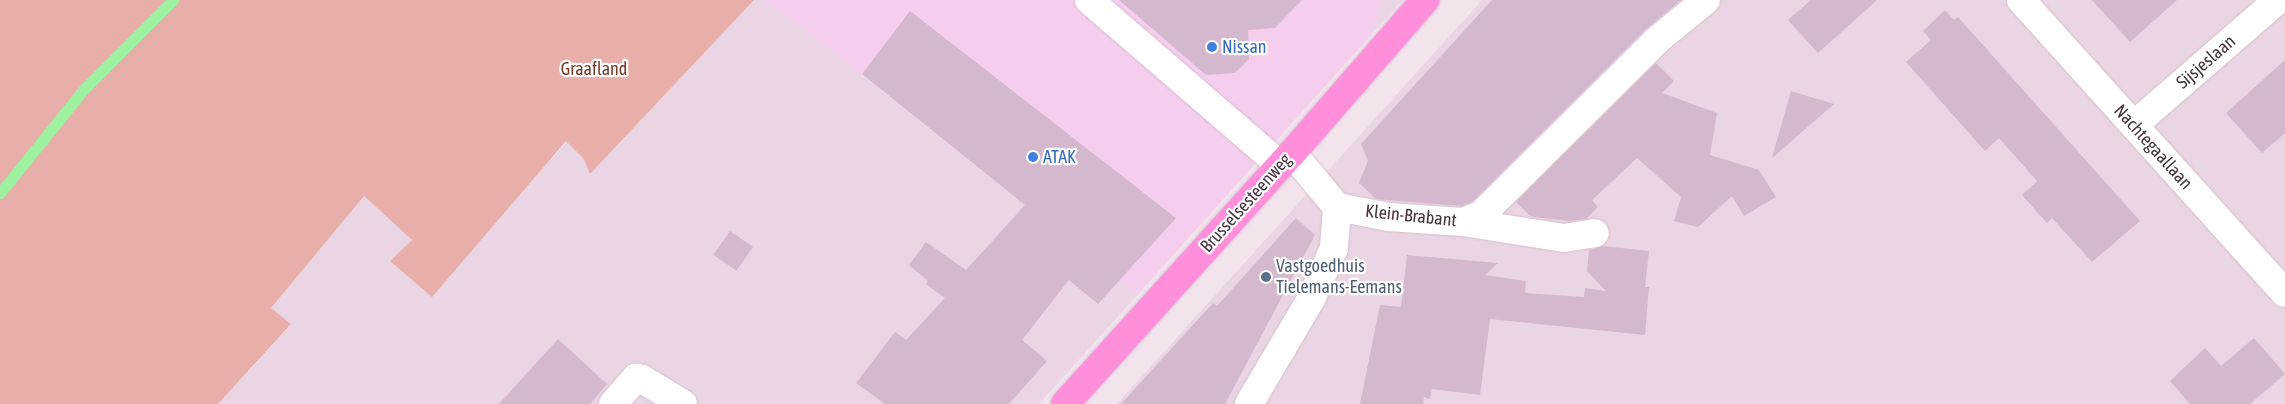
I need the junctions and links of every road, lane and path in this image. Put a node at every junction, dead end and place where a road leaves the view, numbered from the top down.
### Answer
1 (1089, 0) edge
2 (1425, 0) edge
3 (1706, 0) edge
4 (2021, 0) edge
5 (2278, 0) edge
6 (2134, 125) junction
7 (1286, 159) junction
8 (1337, 207) junction
9 (1463, 222) junction
10 (1595, 233) dead end
11 (2285, 294) edge
12 (613, 404) edge
13 (683, 404) edge
14 (1065, 404) edge
15 (1250, 404) edge

1 - 7 street
2 - 7 main road, Brusselsesteenweg
3 - 9 street, Klein-Brabant
4 - 6 street, Nachtegaallaan
5 - 6 street, Sijsjeslaan
6 - 11 street, Nachtegaallaan
7 - 8 street
7 - 14 main road, Brusselsesteenweg
8 - 9 street, Klein-Brabant
8 - 15 street
9 - 10 street
12 - 13 street

